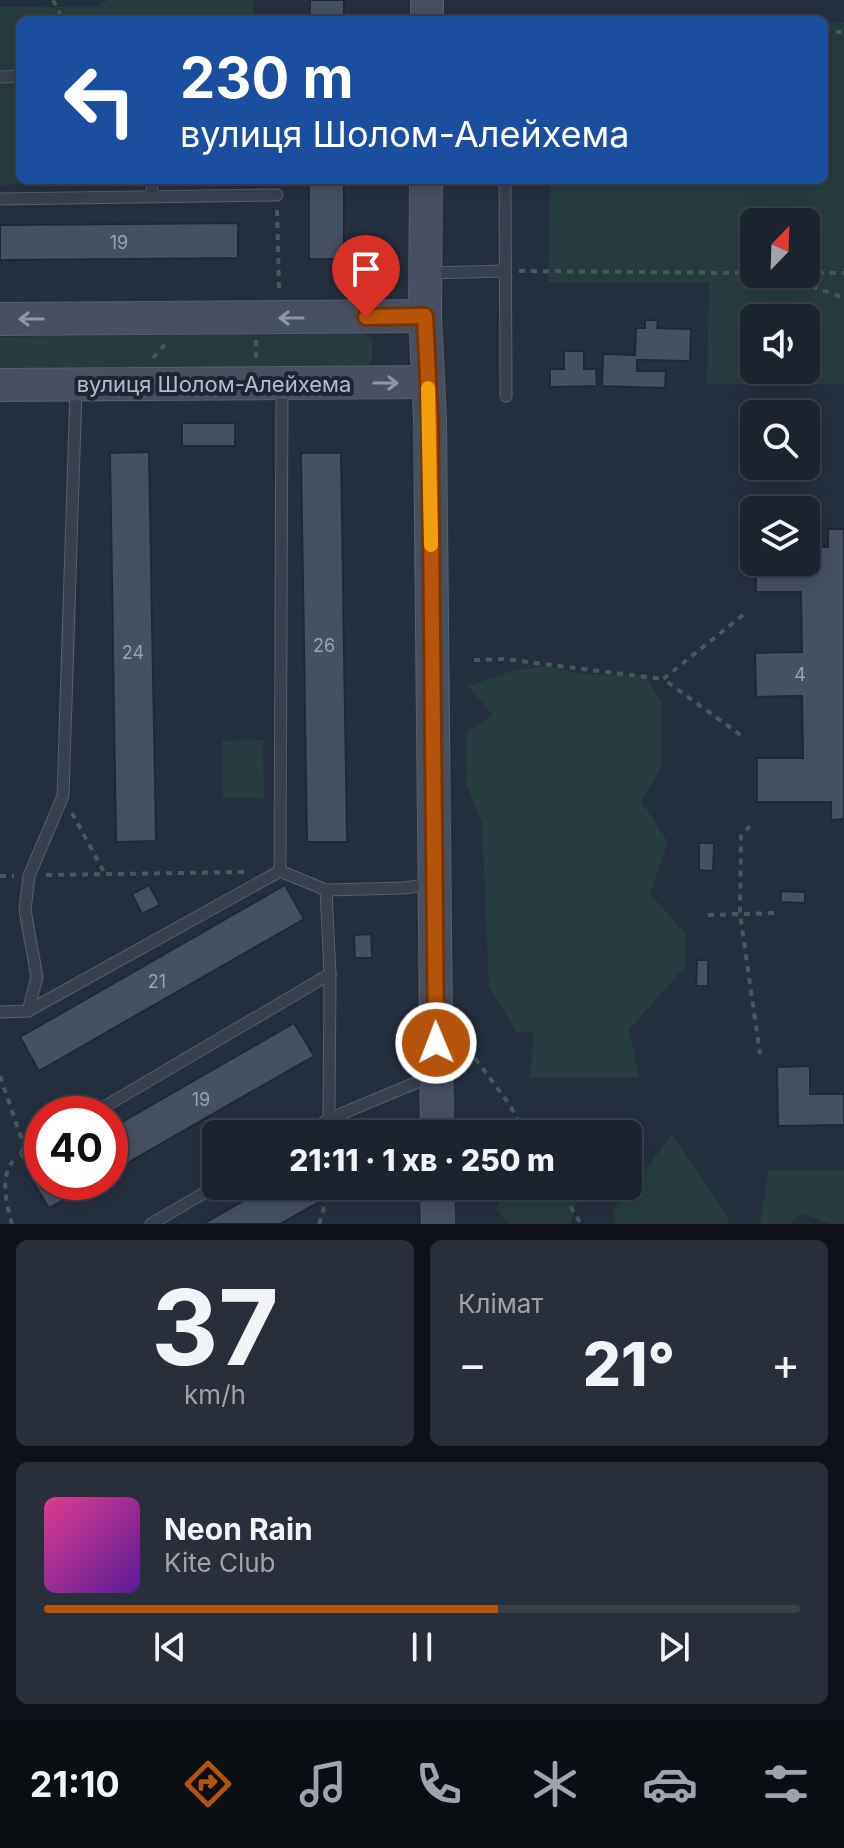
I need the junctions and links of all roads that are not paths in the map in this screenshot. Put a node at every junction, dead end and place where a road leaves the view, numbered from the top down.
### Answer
1 (152, 184) edge
2 (426, 184) edge
3 (505, 184) edge
4 (277, 195) road end
5 (152, 197) junction
6 (0, 199) edge
7 (504, 271) junction
8 (425, 273) junction
9 (425, 316) junction
10 (0, 319) edge
11 (428, 382) junction
12 (269, 383) junction
13 (0, 385) edge
14 (76, 385) junction
15 (506, 396) dead end
16 (280, 871) junction
17 (433, 884) junction
18 (326, 890) junction
19 (330, 974) junction
20 (28, 1011) junction
21 (0, 1012) edge
22 (436, 1075) junction
23 (123, 1096) edge
24 (329, 1119) joint
25 (437, 1120) edge
26 (202, 1194) edge
27 (437, 1200) edge
28 (151, 1224) edge
29 (438, 1224) edge

1 - 5 lane
2 - 8 street
3 - 7 lane
4 - 5 lane
5 - 6 lane
7 - 8 lane
7 - 15 lane
8 - 9 street
9 -> 10 street
9 - 11 street
12 -> 11 street, вулиця Шолом-Алейхема
11 - 17 street
12 - 14 street, вулиця Шолом-Алейхема
12 - 16 lane
13 - 14 street, вулиця Шолом-Алейхема
14 - 20 lane
16 - 18 lane
16 - 20 lane
17 - 18 lane
17 - 22 street
18 - 19 lane
19 - 23 lane
19 - 24 lane
20 - 21 lane
22 - 24 lane
22 - 25 street
26 - 28 lane
27 - 29 street

